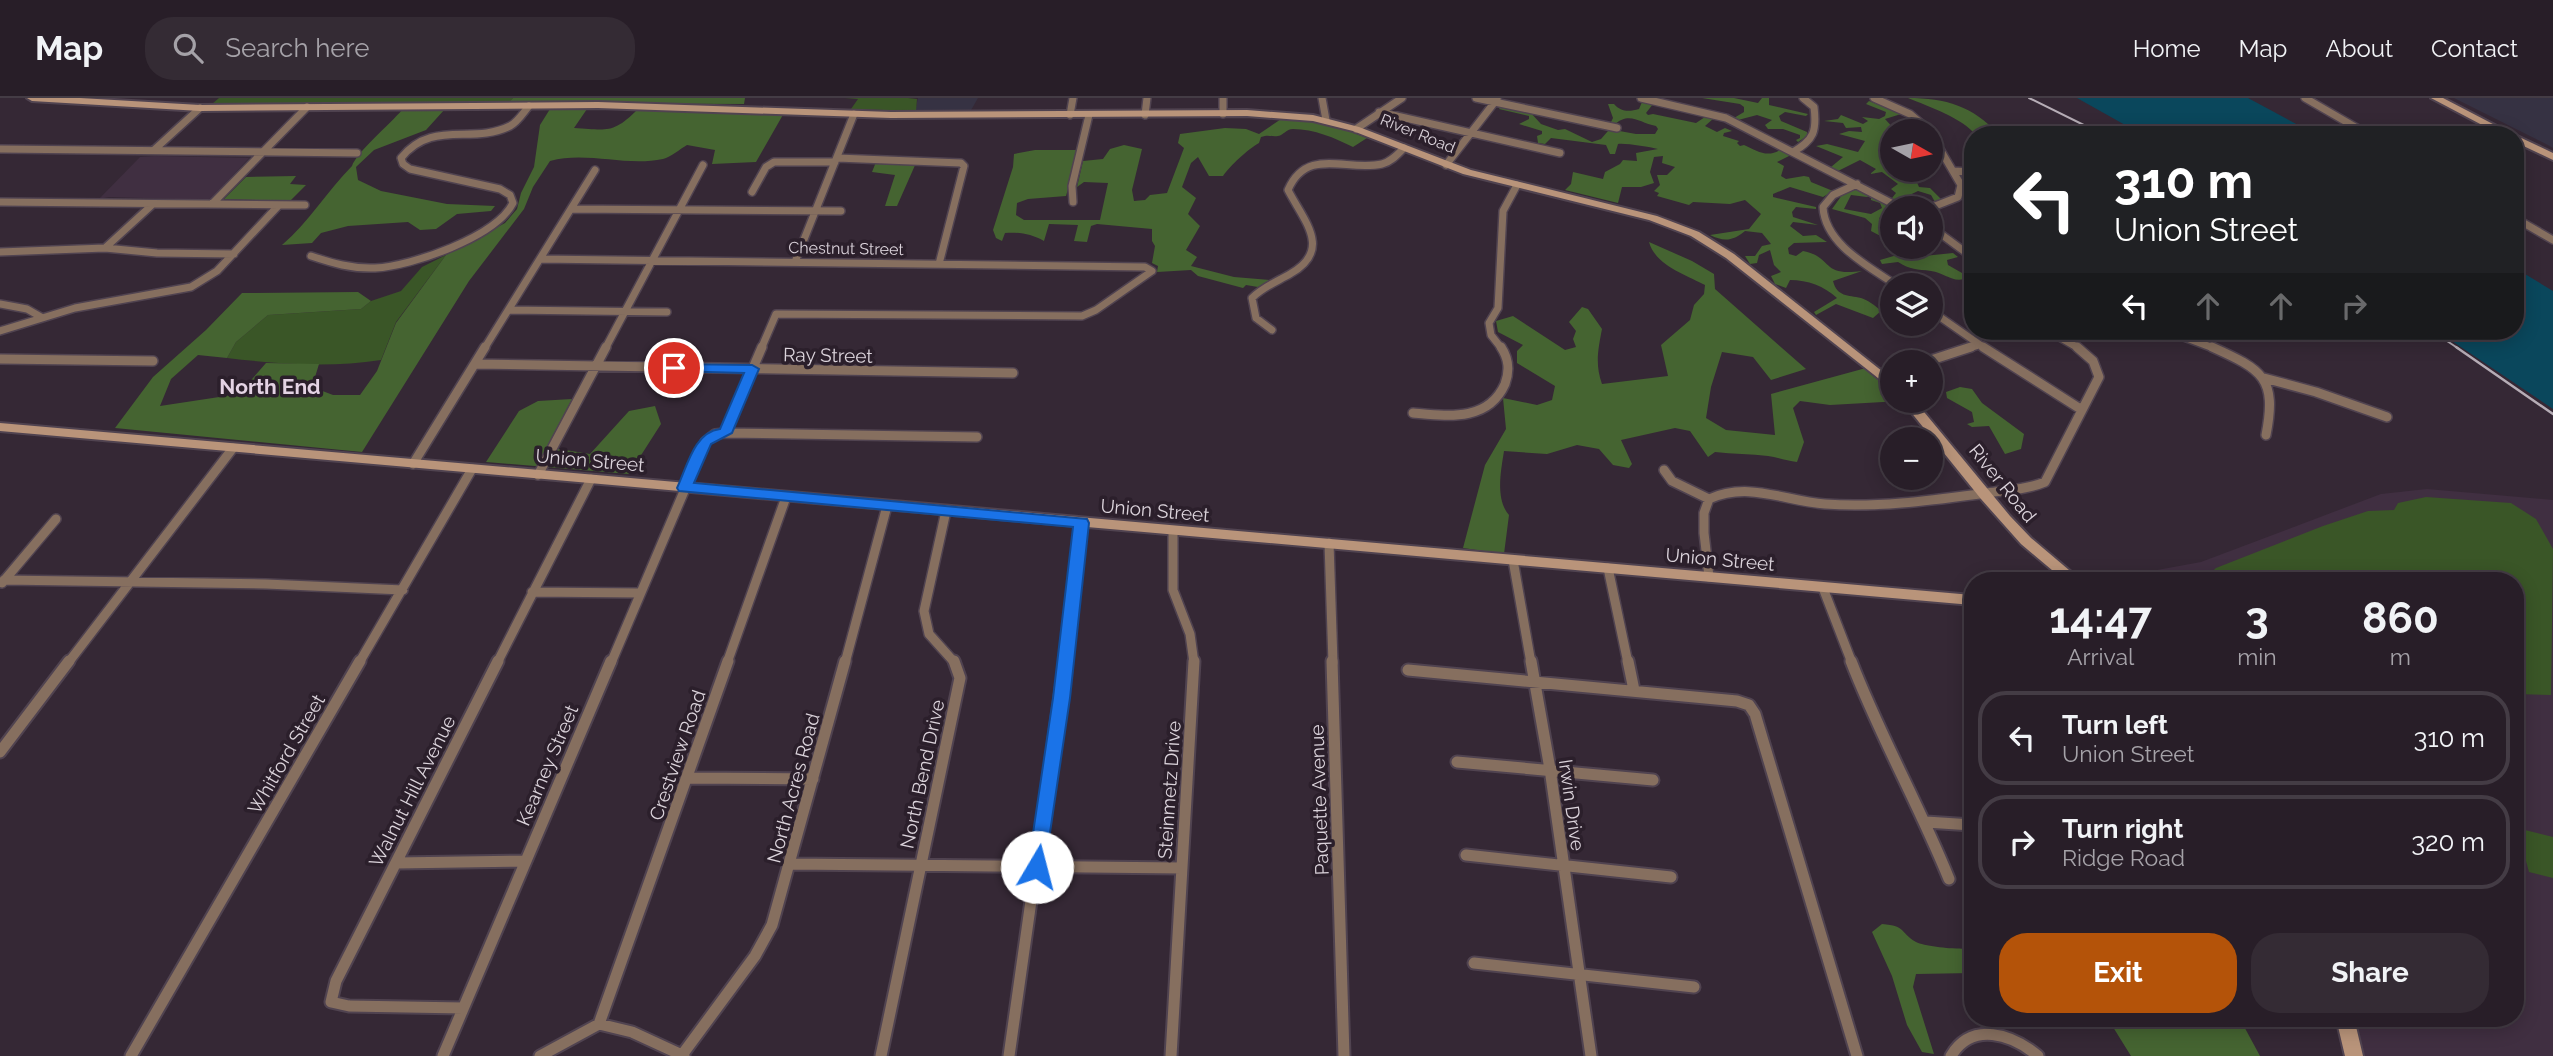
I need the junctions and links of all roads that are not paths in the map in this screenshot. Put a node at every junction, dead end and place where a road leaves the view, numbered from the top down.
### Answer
1 (32, 98) edge
2 (1073, 98) edge
3 (1147, 98) edge
4 (1223, 98) edge
5 (1322, 98) edge
6 (1402, 98) edge
7 (1476, 98) edge
8 (1641, 98) edge
9 (1803, 98) edge
10 (1874, 98) edge
11 (2305, 98) edge
12 (2437, 98) edge
13 (1497, 100) edge
14 (529, 106) junction
15 (307, 107) junction
16 (200, 108) junction
17 (1379, 112) junction
18 (854, 114) junction
19 (1223, 114) junction
20 (1145, 115) junction
21 (1070, 116) junction
22 (1089, 116) junction
23 (1917, 119) edge
24 (1326, 120) junction
25 (2353, 126) edge
26 (2491, 126) edge
27 (1617, 128) dead end
28 (1356, 129) junction
29 (1472, 134) junction
30 (2524, 142) edge
31 (1405, 148) junction
32 (0, 149) edge
33 (154, 150) junction
34 (264, 152) junction
35 (1793, 152) junction
36 (357, 153) dead end
37 (1560, 153) dead end
38 (1943, 154) edge
39 (2553, 157) edge
40 (836, 160) junction
41 (703, 165) dead end
42 (1446, 165) junction
43 (595, 170) dead end
44 (1953, 171) junction
45 (1964, 172) edge
46 (1857, 184) junction
47 (1517, 185) junction
48 (752, 192) dead end
49 (1880, 197) edge
50 (0, 202) edge
51 (1073, 202) dead end
52 (1943, 203) edge
53 (153, 204) junction
54 (212, 204) junction
55 (279, 205) junction
56 (305, 205) dead end
57 (571, 209) junction
58 (680, 210) junction
59 (815, 211) junction
60 (841, 211) dead end
61 (2524, 223) edge
62 (1943, 236) edge
63 (2553, 240) edge
64 (105, 248) junction
65 (1964, 251) edge
66 (0, 252) edge
67 (234, 254) junction
68 (310, 256) dead end
69 (540, 259) junction
70 (653, 260) junction
71 (795, 262) junction
72 (939, 264) junction
73 (1880, 274) edge
74 (0, 304) edge
75 (509, 310) junction
76 (625, 312) junction
77 (667, 312) dead end
78 (41, 317) junction
79 (1943, 319) edge
80 (1272, 330) dead end
81 (0, 331) edge
82 (1964, 334) edge
83 (1972, 340) edge
84 (2064, 340) edge
85 (2192, 340) edge
86 (1979, 345) junction
87 (1943, 356) edge
88 (0, 359) edge
89 (153, 361) dead end
90 (475, 364) junction
91 (597, 367) junction
92 (752, 369) junction
93 (1013, 373) dead end
94 (1880, 374) edge
95 (2264, 378) junction
96 (2082, 410) junction
97 (1413, 413) dead end
98 (1918, 413) edge
99 (2387, 417) dead end
100 (0, 427) edge
101 (725, 433) junction
102 (2266, 435) dead end
103 (977, 437) dead end
104 (233, 448) junction
105 (413, 464) junction
106 (471, 469) junction
107 (1664, 470) dead end
108 (538, 475) junction
109 (591, 479) junction
110 (685, 488) junction
111 (1983, 494) junction
112 (786, 497) junction
113 (1709, 499) junction
114 (887, 506) junction
115 (946, 511) junction
116 (56, 519) dead end
117 (1082, 523) junction
118 (1172, 531) junction
119 (1329, 543) junction
120 (1513, 560) junction
121 (1608, 568) junction
122 (2064, 572) edge
123 (1709, 578) junction
124 (2, 583) edge
125 (131, 583) junction
126 (1823, 588) junction
127 (403, 590) junction
128 (532, 592) junction
129 (640, 593) junction
130 (1964, 599) edge
131 (1408, 670) dead end
132 (1535, 681) junction
133 (1634, 690) junction
134 (0, 752) edge
135 (1457, 762) dead end
136 (1550, 769) junction
137 (688, 778) junction
138 (813, 779) junction
139 (1653, 780) dead end
140 (1926, 822) junction
141 (1964, 824) edge
142 (1466, 855) dead end
143 (525, 861) junction
144 (396, 863) junction
145 (791, 864) junction
146 (921, 865) junction
147 (1562, 865) junction
148 (1037, 867) junction
149 (1182, 868) junction
150 (1671, 877) dead end
151 (1949, 879) dead end
152 (1474, 963) dead end
153 (1579, 974) junction
154 (1694, 987) dead end
155 (463, 1008) junction
156 (599, 1024) junction
157 (2347, 1027) edge
158 (131, 1056) edge
159 (443, 1056) edge
160 (540, 1056) edge
161 (683, 1056) edge
162 (881, 1056) edge
163 (1009, 1056) edge
164 (1171, 1056) edge
165 (1344, 1056) edge
166 (1591, 1056) edge
167 (1857, 1056) edge
168 (1951, 1056) edge
169 (2038, 1056) edge
170 (2354, 1056) edge

1 - 16 street, River Road
2 - 21 street
3 - 20 street
4 - 19 street
5 - 24 street
6 - 17 street
7 - 13 street
8 - 35 street
9 - 35 street
10 - 23 street
11 - 25 street
12 - 26 street
13 - 27 street
13 - 29 street
14 - 15 street, River Road
14 - 18 street, River Road
14 - 68 street
15 - 16 street, River Road
15 - 34 street
16 - 33 street
17 - 28 street
17 - 29 street
18 - 21 street, River Road
18 - 40 street
19 - 20 street, River Road
19 - 24 street, River Road
20 - 22 street, River Road
21 - 22 street, River Road
22 - 51 street
24 - 28 street, River Road
28 - 31 street, River Road
29 - 37 street
29 - 42 street
30 - 39 street
31 - 42 street, River Road
31 - 80 street
32 - 33 street
33 - 34 street
34 - 36 street
34 - 54 street
35 - 46 street
38 - 44 street
40 - 48 street
40 - 59 street
40 - 72 street
41 - 58 street
42 - 47 street, River Road
43 - 57 street
44 - 45 street
44 - 52 street
46 - 49 street
46 - 73 street
47 - 94 street, River Road
47 - 97 street
50 - 53 street
53 - 54 street
53 - 64 street
54 - 55 street
55 - 56 street
55 - 67 street
57 - 58 street
57 - 69 street
58 - 59 street
58 - 70 street
59 - 60 street
59 - 71 street
61 - 63 street
62 - 65 street
64 - 66 street
64 - 67 street
67 - 78 street
69 - 70 street, Chestnut Street
69 - 75 street
70 - 71 street, Chestnut Street
70 - 76 street
71 - 72 street, Chestnut Street
72 - 92 street, Chestnut Street
74 - 78 street
75 - 76 street
75 - 90 street
76 - 77 street
76 - 91 street
78 - 81 street
79 - 82 street
83 - 86 street
84 - 96 street
85 - 95 street
86 - 87 street
86 - 96 street
88 - 89 street
90 - 91 street, Ray Street
90 - 105 street
91 - 92 street, Ray Street
91 - 108 street
92 - 93 street, Ray Street
92 - 101 street
95 - 99 street
95 - 102 street
96 - 111 street
98 - 111 street, River Road
100 - 104 street, Union Street
101 - 103 street
101 - 110 street, Kearney Street
104 - 105 street, Union Street
104 - 125 street
105 - 106 street, Union Street
106 - 108 street, Union Street
106 - 127 street, Whitford Street
107 - 113 street
108 - 109 street, Union Street
109 - 110 street, Union Street
109 - 128 street, Walnut Hill Avenue
110 - 112 street, Union Street
110 - 129 street, Kearney Street
111 - 113 street
111 - 122 street, River Road
112 - 114 street, Union Street
112 - 137 street, Crestview Road
113 - 123 street
114 - 115 street, Union Street
114 - 138 street, North Acres Road
115 - 117 street, Union Street
115 - 146 street, North Bend Drive
116 - 124 street
117 - 118 street, Union Street
117 - 148 street
118 - 119 street, Union Street
118 - 149 street, Steinmetz Drive
119 - 120 street, Union Street
119 - 165 street, Paquette Avenue
120 - 121 street, Union Street
120 - 132 street, Irwin Drive
121 - 123 street, Union Street
121 - 133 street
123 - 126 street, Union Street
124 - 125 street
125 - 127 street
125 - 134 street
126 - 130 street, Union Street
126 - 140 street
127 - 158 street, Whitford Street
128 - 129 street
128 - 144 street, Walnut Hill Avenue
129 - 143 street, Kearney Street
131 - 132 street
132 - 133 street
132 - 136 street, Irwin Drive
133 - 167 street
135 - 136 street
136 - 139 street
136 - 147 street, Irwin Drive
137 - 138 street
137 - 156 street, Crestview Road
138 - 145 street, North Acres Road
140 - 141 street
140 - 151 street
142 - 147 street
143 - 144 street
143 - 155 street, Kearney Street
144 - 155 street, Walnut Hill Avenue
145 - 146 street
145 - 161 street, North Acres Road
146 - 148 street
146 - 162 street, North Bend Drive
147 - 150 street
147 - 153 street, Irwin Drive
148 - 149 street
148 - 163 street
149 - 164 street, Steinmetz Drive
152 - 153 street
153 - 154 street
153 - 166 street, Irwin Drive
155 - 159 street, Kearney Street
156 - 160 street
156 - 161 street
157 - 170 street
168 - 169 street

